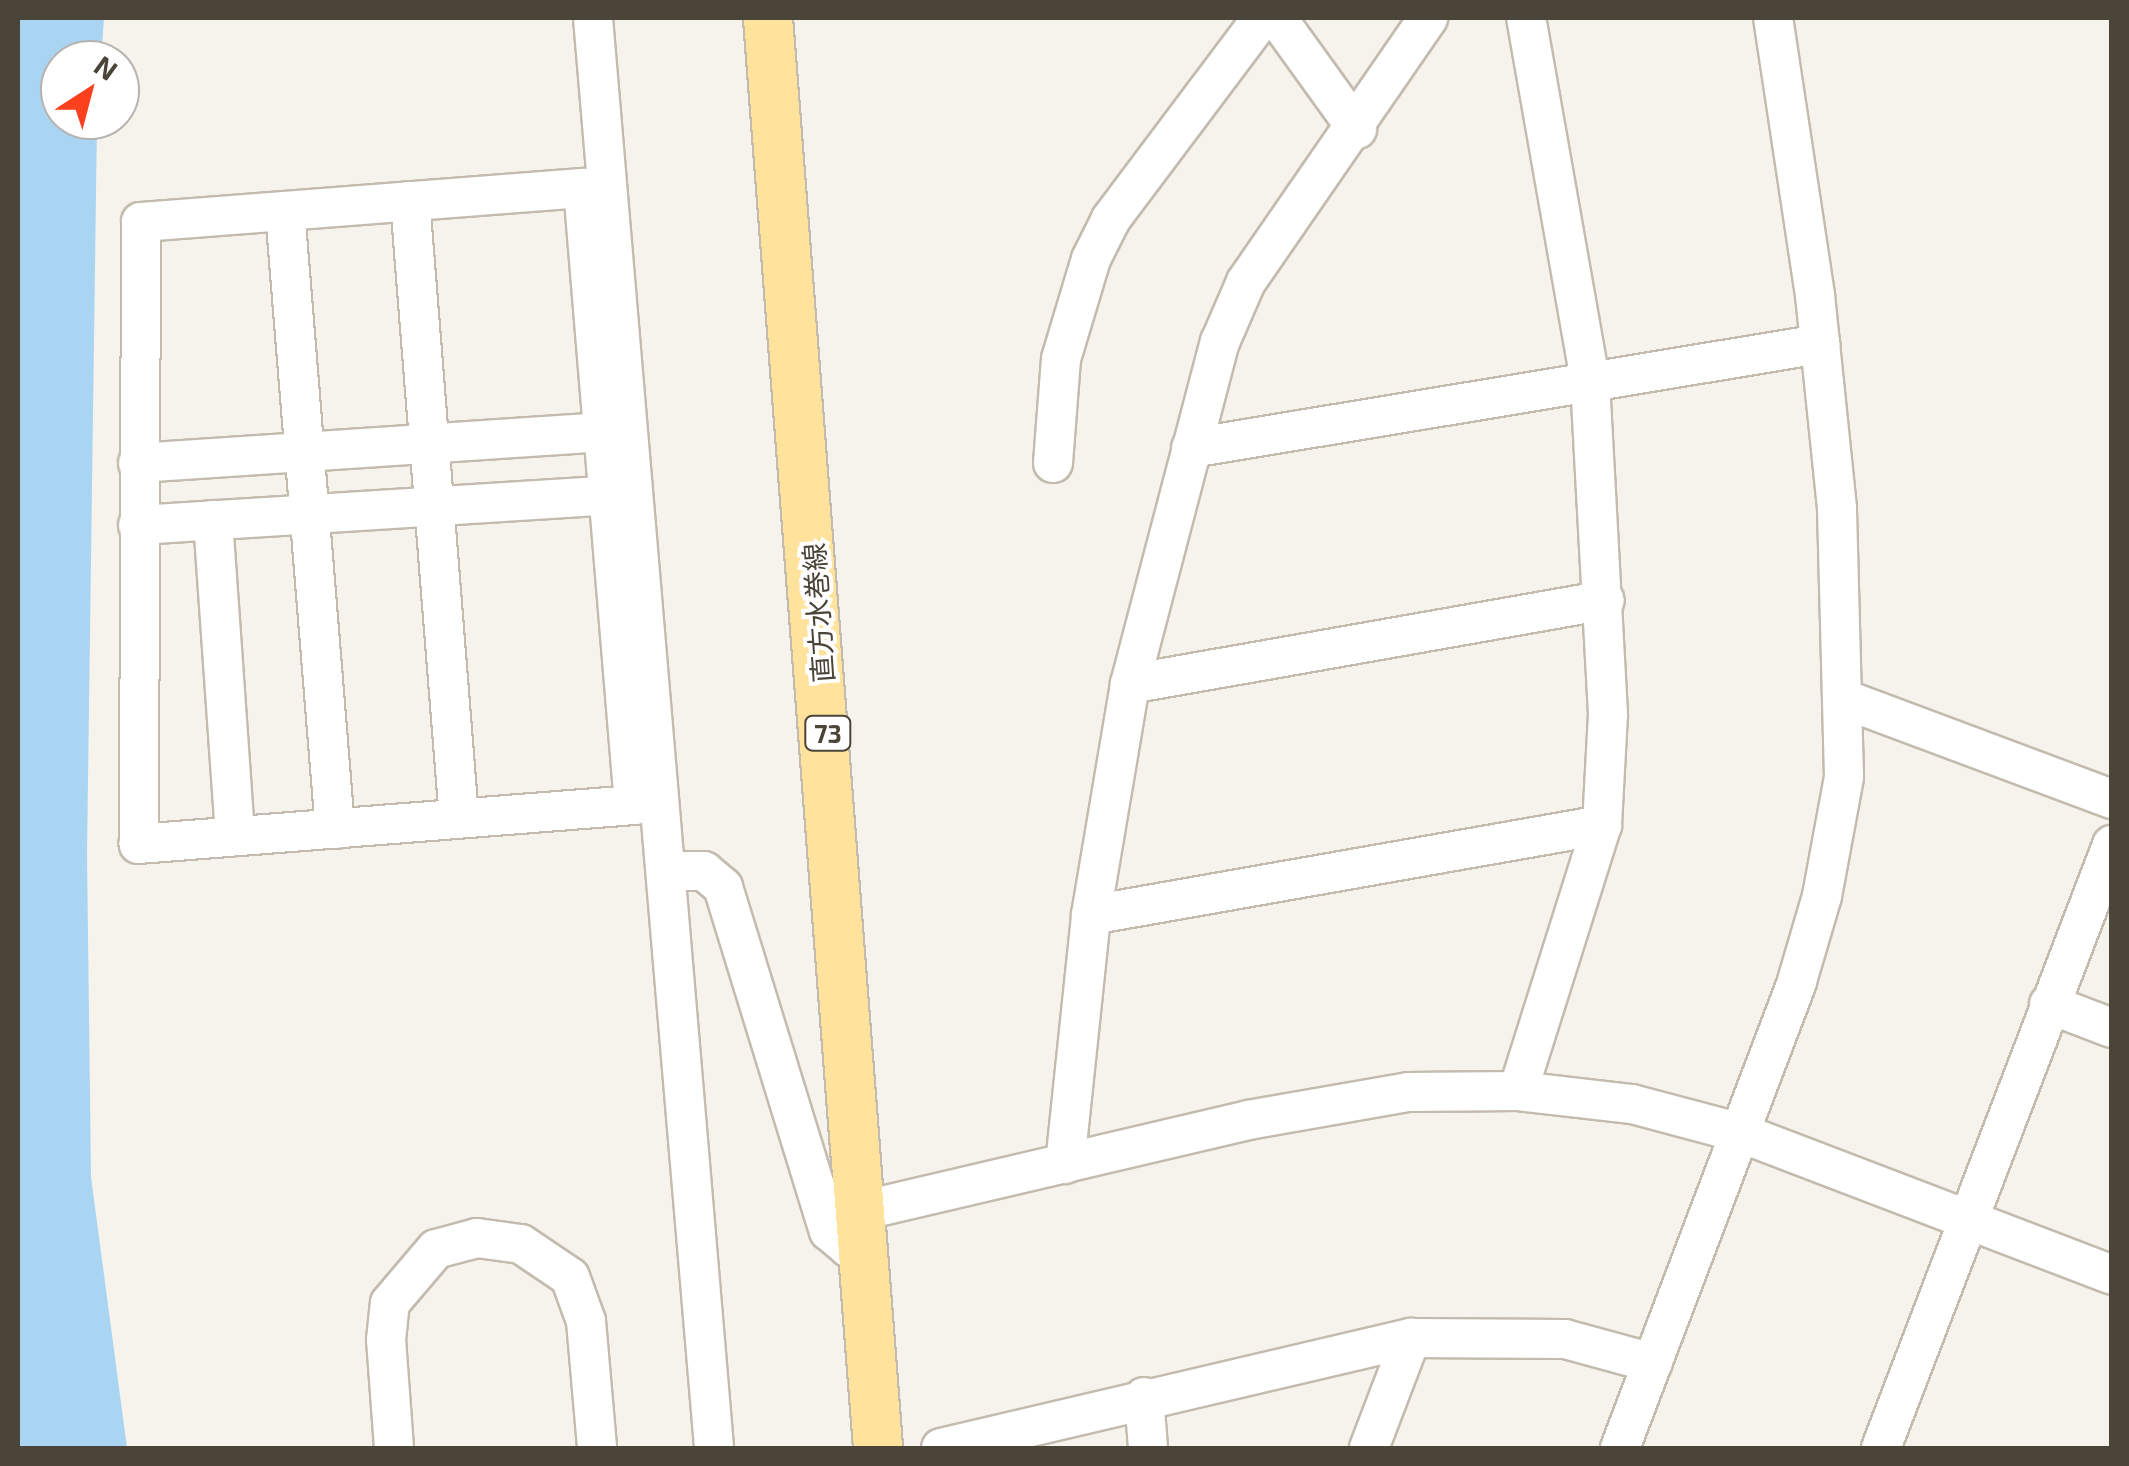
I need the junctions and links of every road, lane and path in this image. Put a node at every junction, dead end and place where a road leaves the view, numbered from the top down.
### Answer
1 (593, 18) edge
2 (768, 18) edge
3 (1428, 18) edge
4 (1526, 18) edge
5 (1773, 18) edge
6 (1278, 19) edge
7 (1357, 129) junction
8 (410, 202) junction
9 (286, 211) junction
10 (1820, 344) junction
11 (1590, 380) junction
12 (604, 432) junction
13 (429, 444) junction
14 (1190, 448) junction
15 (305, 452) junction
16 (138, 463) junction
17 (1053, 463) dead end
18 (610, 495) junction
19 (434, 506) junction
20 (310, 514) junction
21 (213, 520) junction
22 (138, 524) junction
23 (1605, 600) junction
24 (1130, 684) junction
25 (1844, 699) junction
26 (2112, 798) edge
27 (459, 818) junction
28 (1602, 825) junction
29 (335, 828) junction
30 (235, 836) junction
31 (2112, 844) edge
32 (666, 871) junction
33 (1091, 916) junction
34 (2049, 1004) junction
35 (2112, 1028) edge
36 (1518, 1091) junction
37 (1741, 1133) junction
38 (1066, 1164) junction
39 (1966, 1219) junction
40 (863, 1231) junction
41 (2112, 1276) edge
42 (1411, 1338) junction
43 (1653, 1363) junction
44 (1144, 1397) junction
45 (394, 1448) edge
46 (597, 1448) edge
47 (714, 1448) edge
48 (878, 1448) edge
49 (941, 1448) edge
50 (1148, 1448) edge
51 (1369, 1448) edge
52 (1620, 1448) edge
53 (1881, 1448) edge

1 - 32 street
2 - 40 main road, 直方水巻線 / 73
3 - 7 street
4 - 11 street
5 - 10 street
6 - 7 street
6 - 17 street
7 - 14 street
8 - 9 street
8 - 12 street
8 - 13 street
9 - 15 street
9 - 16 street
10 - 11 street
10 - 25 street
11 - 14 street
11 - 23 street
12 - 13 street
12 - 18 street
13 - 15 street
13 - 19 street
14 - 24 street
15 - 16 street
15 - 20 street
16 - 22 street
18 - 19 street
18 - 27 street
19 - 20 street
19 - 27 street
20 - 21 street
20 - 29 street
21 - 22 street
21 - 30 street
22 - 30 street
23 - 24 street
23 - 28 street
24 - 33 street
25 - 26 street
25 - 37 street
27 - 29 street
28 - 33 street
28 - 36 street
29 - 30 street
31 - 34 street
32 - 40 street
32 - 47 street
33 - 38 street
34 - 35 street
34 - 39 street
36 - 37 street
36 - 38 street
37 - 39 street
37 - 43 street
38 - 40 street
39 - 41 street
39 - 53 street
40 - 48 main road, 直方水巻線 / 73
42 - 43 street
42 - 44 street
42 - 51 street
43 - 52 street
44 - 49 street
44 - 50 street
45 - 46 street

